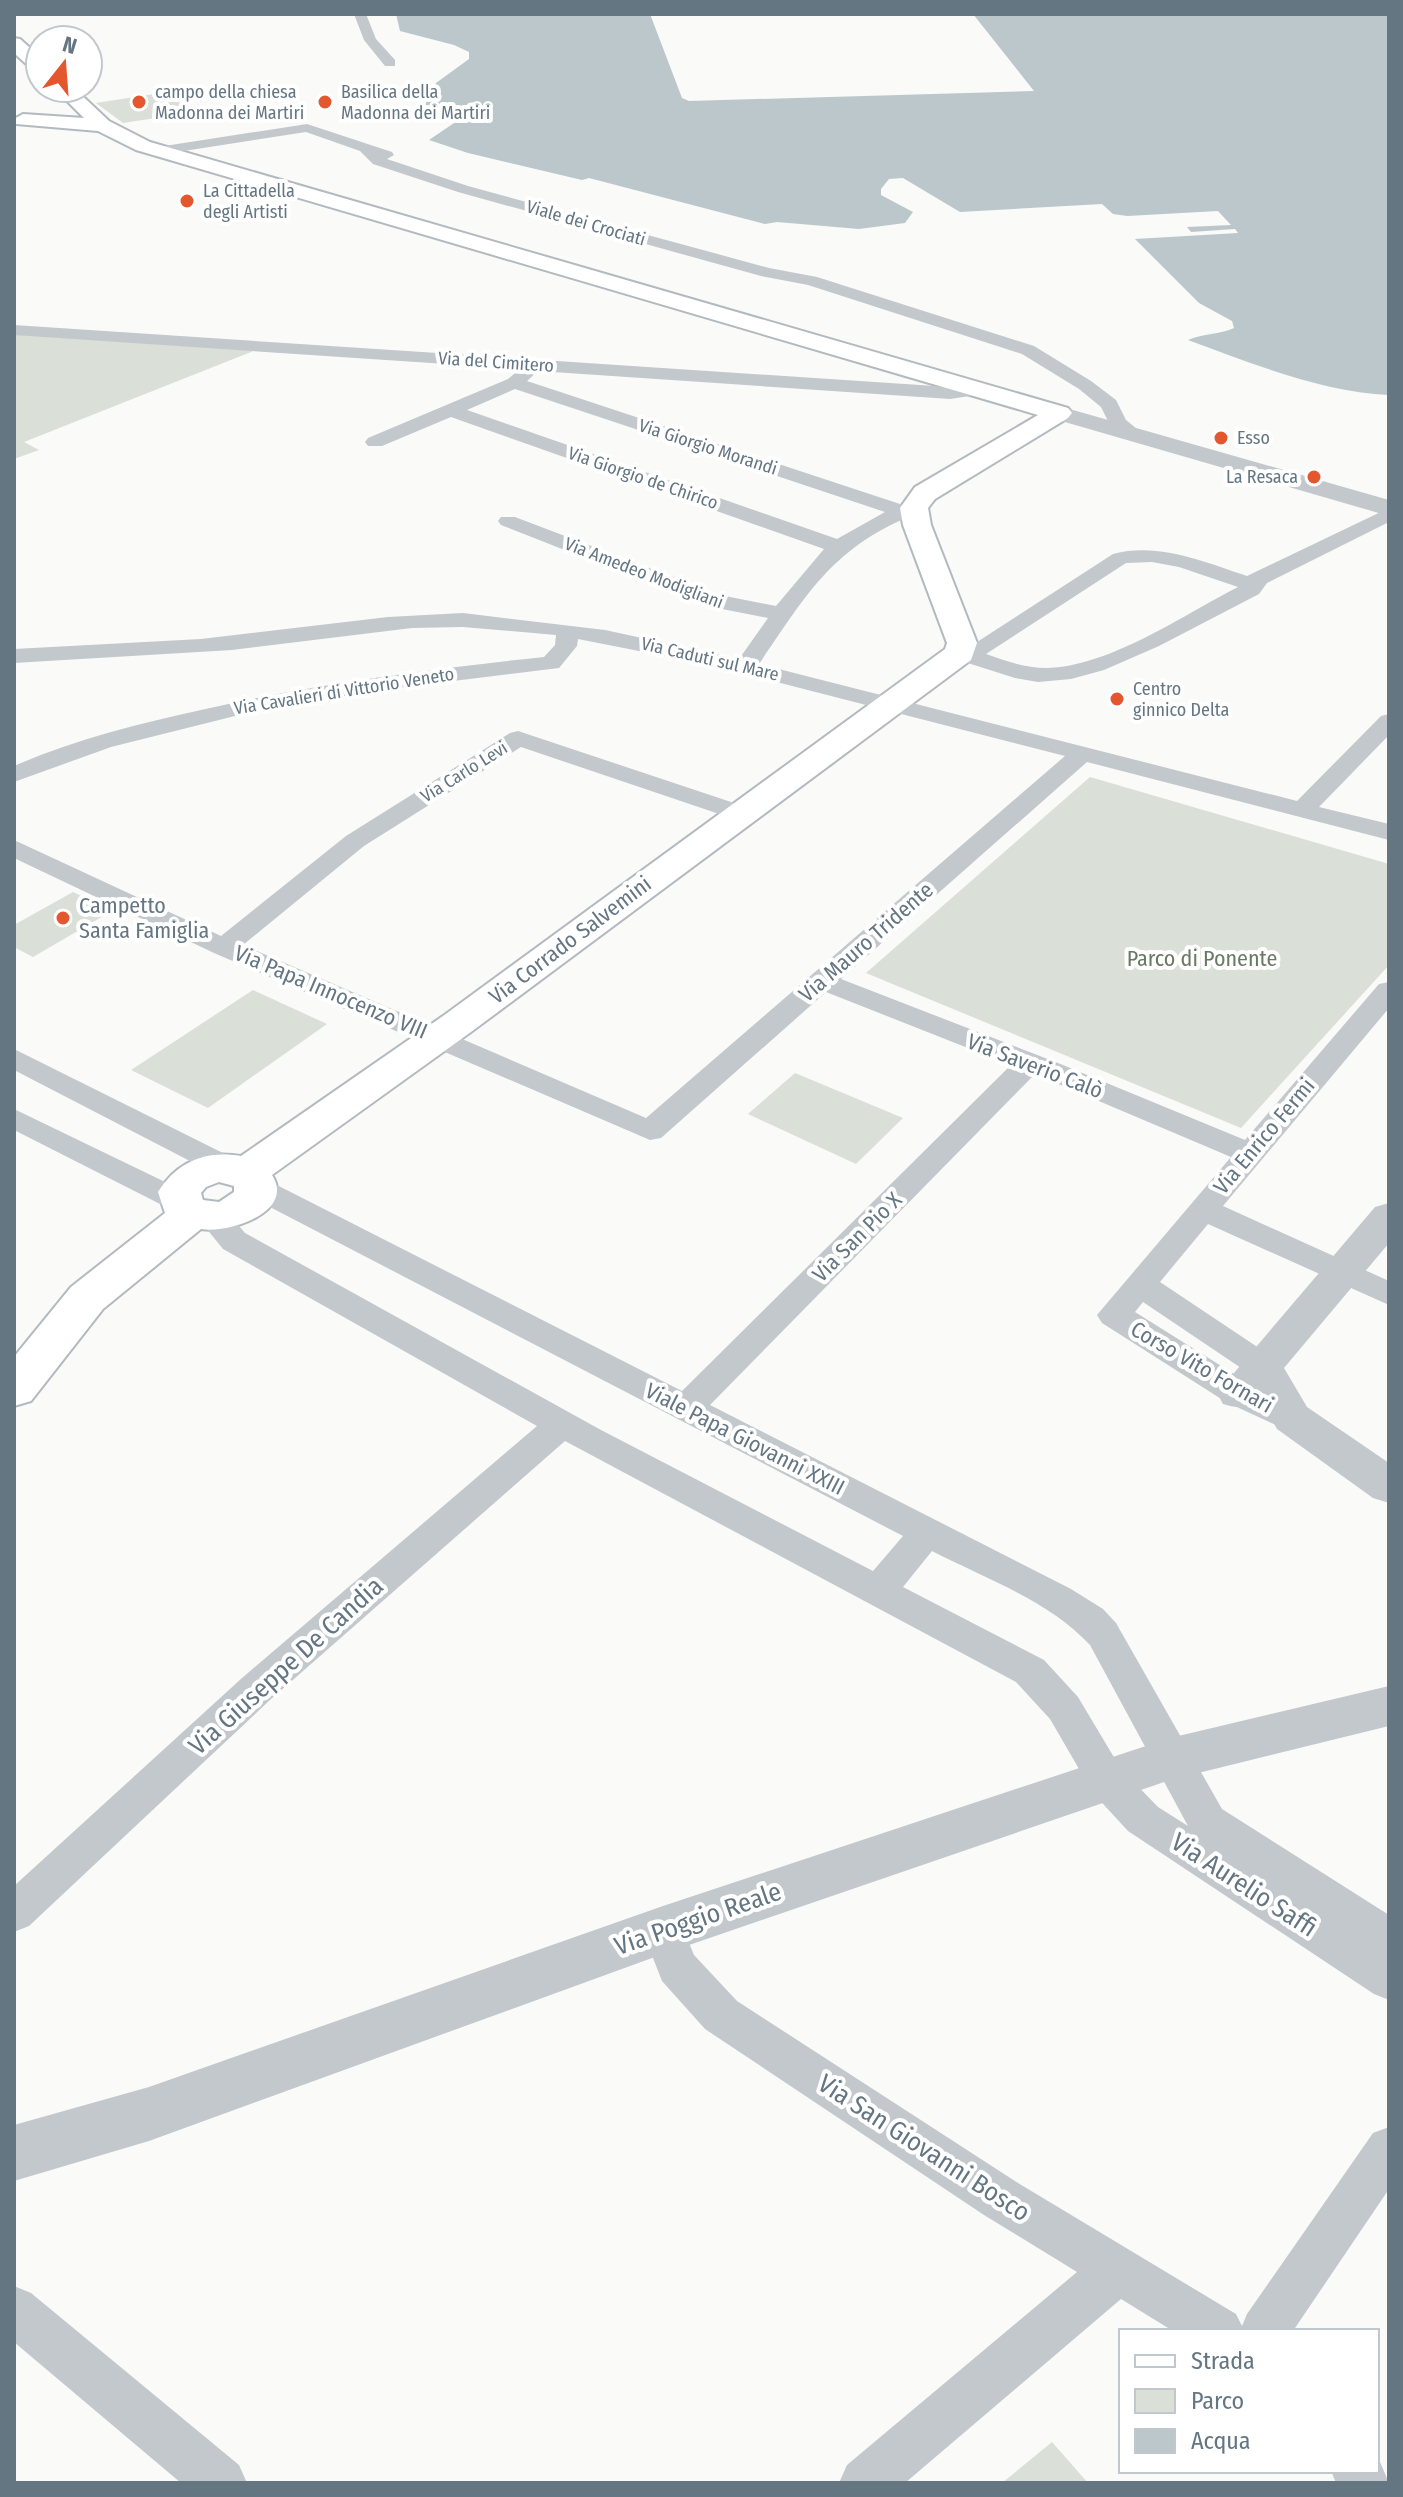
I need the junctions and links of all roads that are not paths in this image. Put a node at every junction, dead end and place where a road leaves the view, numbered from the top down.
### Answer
1 (360, 14) edge
2 (390, 63) dead end
3 (80, 104) edge
4 (92, 115) junction
5 (18, 120) edge
6 (158, 151) junction
7 (14, 330) edge
8 (532, 365) junction
9 (514, 383) junction
10 (1085, 385) junction
11 (977, 390) junction
12 (1106, 401) junction
13 (450, 410) junction
14 (1072, 417) junction
15 (1133, 434) junction
16 (375, 442) dead end
17 (908, 510) junction
18 (1389, 511) edge
19 (508, 521) dead end
20 (837, 546) junction
21 (1250, 584) junction
22 (784, 614) junction
23 (568, 632) junction
24 (960, 653) junction
25 (14, 656) edge
26 (745, 667) junction
27 (891, 705) junction
28 (1389, 721) edge
29 (1083, 753) junction
30 (14, 775) edge
31 (1302, 810) junction
32 (740, 813) junction
33 (1389, 832) edge
34 (14, 848) edge
35 (224, 947) junction
36 (821, 981) junction
37 (1389, 990) edge
38 (438, 1038) junction
39 (14, 1058) edge
40 (1029, 1064) junction
41 (14, 1118) edge
42 (650, 1131) joint
43 (1248, 1153) junction
44 (243, 1176) junction
45 (1203, 1209) junction
46 (195, 1211) junction
47 (1389, 1216) edge
48 (1344, 1273) junction
49 (1141, 1285) junction
50 (1389, 1294) edge
51 (1114, 1315) joint
52 (1250, 1380) junction
53 (14, 1389) edge
54 (685, 1409) junction
55 (562, 1424) junction
56 (1389, 1486) edge
57 (927, 1532) junction
58 (879, 1590) junction
59 (1389, 1706) edge
60 (1170, 1759) junction
61 (1107, 1781) junction
62 (14, 1913) edge
63 (663, 1930) junction
64 (1389, 1938) edge
65 (1389, 1980) edge
66 (23, 2142) edge
67 (1389, 2149) edge
68 (1116, 2271) junction
69 (14, 2310) edge
70 (1216, 2329) edge
71 (1265, 2329) edge
72 (221, 2483) edge
73 (865, 2483) edge

1 - 2 street
3 - 4 main road
4 - 5 main road
4 - 6 main road
6 - 10 street, Viale dei Crociati
6 - 11 main road
7 - 8 street, Via del Cimitero
8 - 9 street
8 - 11 street, Via del Cimitero
9 - 13 street
9 - 17 street, Via Giorgio Morandi
10 - 12 street, Viale dei Crociati
10 - 14 street
11 - 14 main road
12 - 14 street
12 - 15 street, Viale dei Crociati
13 - 16 street
13 - 20 street, Via Giorgio de Chirico
14 - 15 street
14 - 17 main road
15 - 18 street
17 - 20 street
17 - 24 main road
18 - 21 street
19 - 22 street, Via Amedeo Modigliani
20 - 22 street
21 - 24 street
21 - 24 street
22 - 26 street
23 - 25 street, Via Caduti sul Mare
23 - 26 street, Via Caduti sul Mare
23 - 30 street, Via Cavalieri di Vittorio Veneto
24 - 27 main road, Via Corrado Salvemini
26 - 27 street, Via Caduti sul Mare
27 - 29 street, Via Caduti sul Mare
27 - 32 main road, Via Corrado Salvemini
28 - 31 street
29 - 31 street, Via Caduti sul Mare
29 - 36 street, Via Mauro Tridente
31 - 33 street, Via Caduti sul Mare
32 - 35 street, Via Carlo Levi
32 - 38 main road, Via Corrado Salvemini
34 - 35 street, Via Papa Innocenzo VIII
35 - 38 street, Via Papa Innocenzo VIII
36 - 40 street, Via Saverio Calò
36 - 42 street, Via Mauro Tridente
37 - 43 street, Via Enrico Fermi
38 - 42 street, Via Papa Innocenzo VIII
38 - 44 main road, Via Corrado Salvemini
39 - 44 street, Viale Papa Giovanni XXIII
40 - 43 street, Via Saverio Calò
40 - 54 street, Via San Pio X
41 - 46 street
43 - 45 street, Via Enrico Fermi
44 - 46 main road
44 - 54 street, Viale Papa Giovanni XXIII
45 - 48 street
45 - 49 street, Via Enrico Fermi
46 - 53 main road
46 - 55 street
47 - 48 street
48 - 50 street
48 - 52 street
49 - 51 street, Via Enrico Fermi
49 - 52 street, Corso Vito Fornari
51 - 52 street, Corso Vito Fornari
52 - 56 street, Corso Vito Fornari
54 - 57 street, Viale Papa Giovanni XXIII
55 - 58 street
55 - 62 street, Via Giuseppe De Candia
57 - 58 street
57 - 60 street, Viale Papa Giovanni XXIII
58 - 61 street
59 - 60 street, Via Poggio Reale
60 - 61 street, Via Poggio Reale
60 - 64 street, Via Aurelio Saffi
61 - 63 street, Via Poggio Reale
61 - 65 street, Via Aurelio Saffi
63 - 66 street, Via Poggio Reale
63 - 68 street, Via San Giovanni Bosco
67 - 71 street
68 - 70 street, Via San Giovanni Bosco
68 - 73 street
69 - 72 street

